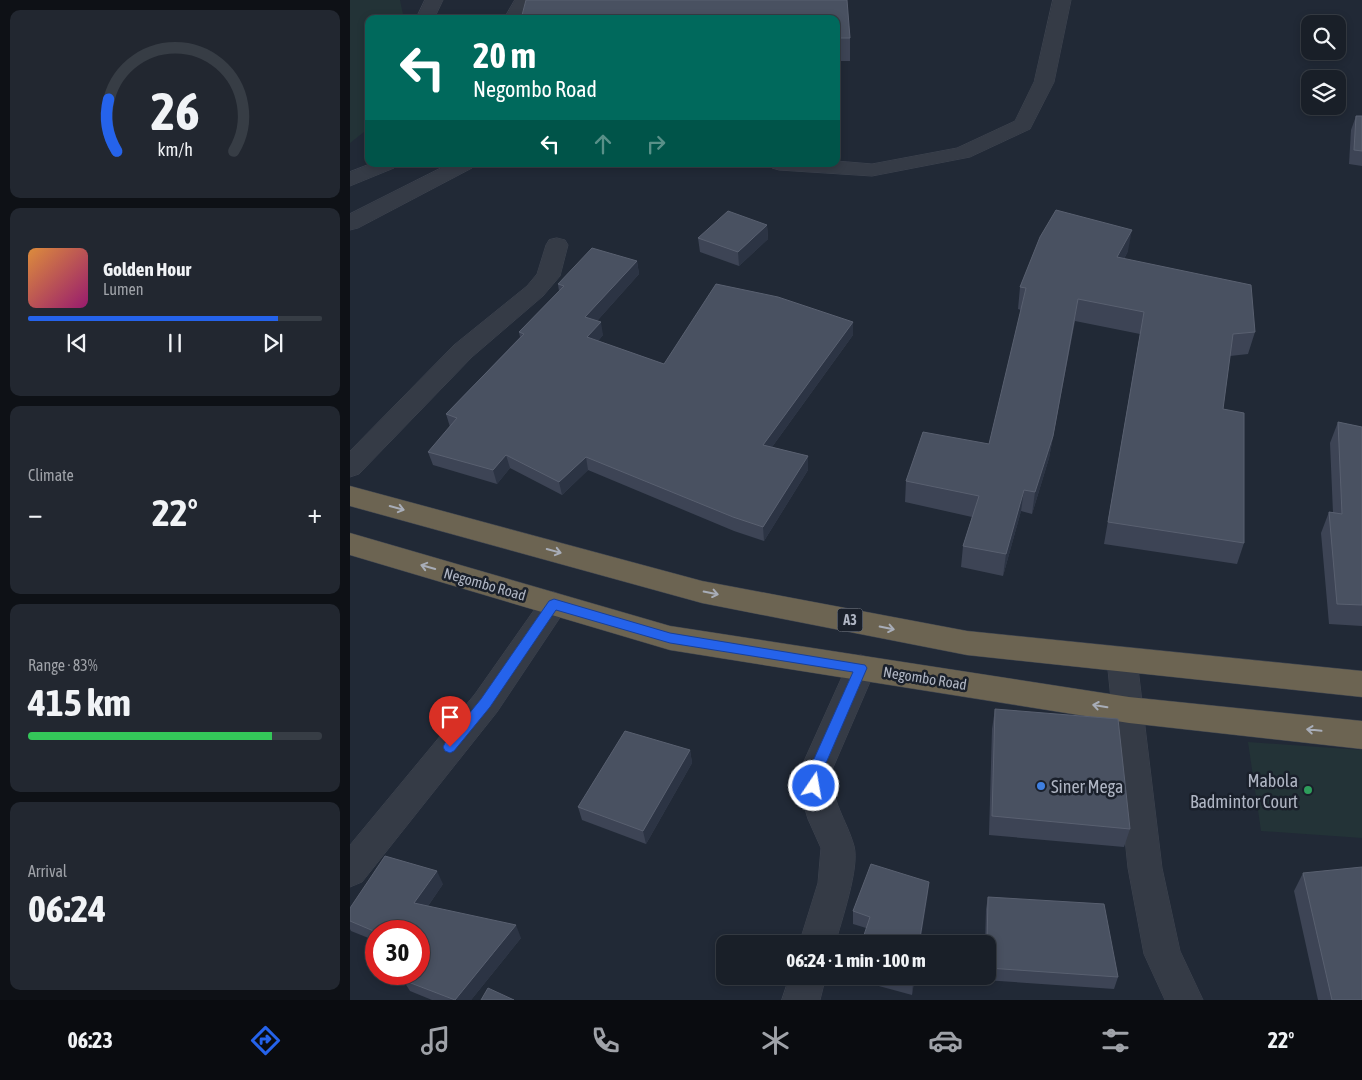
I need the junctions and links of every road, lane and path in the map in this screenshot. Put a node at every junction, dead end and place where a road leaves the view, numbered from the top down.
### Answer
1 (434, 0) edge
2 (524, 0) edge
3 (1062, 0) edge
4 (426, 15) edge
5 (515, 15) edge
6 (380, 167) edge
7 (459, 167) edge
8 (826, 167) edge
9 (350, 180) edge
10 (350, 223) edge
11 (557, 245) dead end
12 (350, 467) edge
13 (350, 496) edge
14 (350, 544) edge
15 (554, 604) junction
16 (1122, 660) junction
17 (861, 668) junction
18 (1362, 684) edge
19 (1129, 710) junction
20 (1362, 735) edge
21 (350, 871) edge
22 (820, 935) edge
23 (805, 985) edge
24 (801, 1000) edge
25 (1184, 1000) edge

1 - 4 street
2 - 5 street
3 - 8 street
6 - 9 street
7 - 10 street
11 - 12 street
13 -> 16 highway, A3
15 -> 14 highway, Negombo Road
15 - 17 highway, Negombo Road
15 - 21 street
16 - 18 highway, A3
16 - 19 street
19 -> 17 highway, Negombo Road
17 - 22 street
20 -> 19 highway, Negombo Road
19 - 25 street
23 - 24 street

